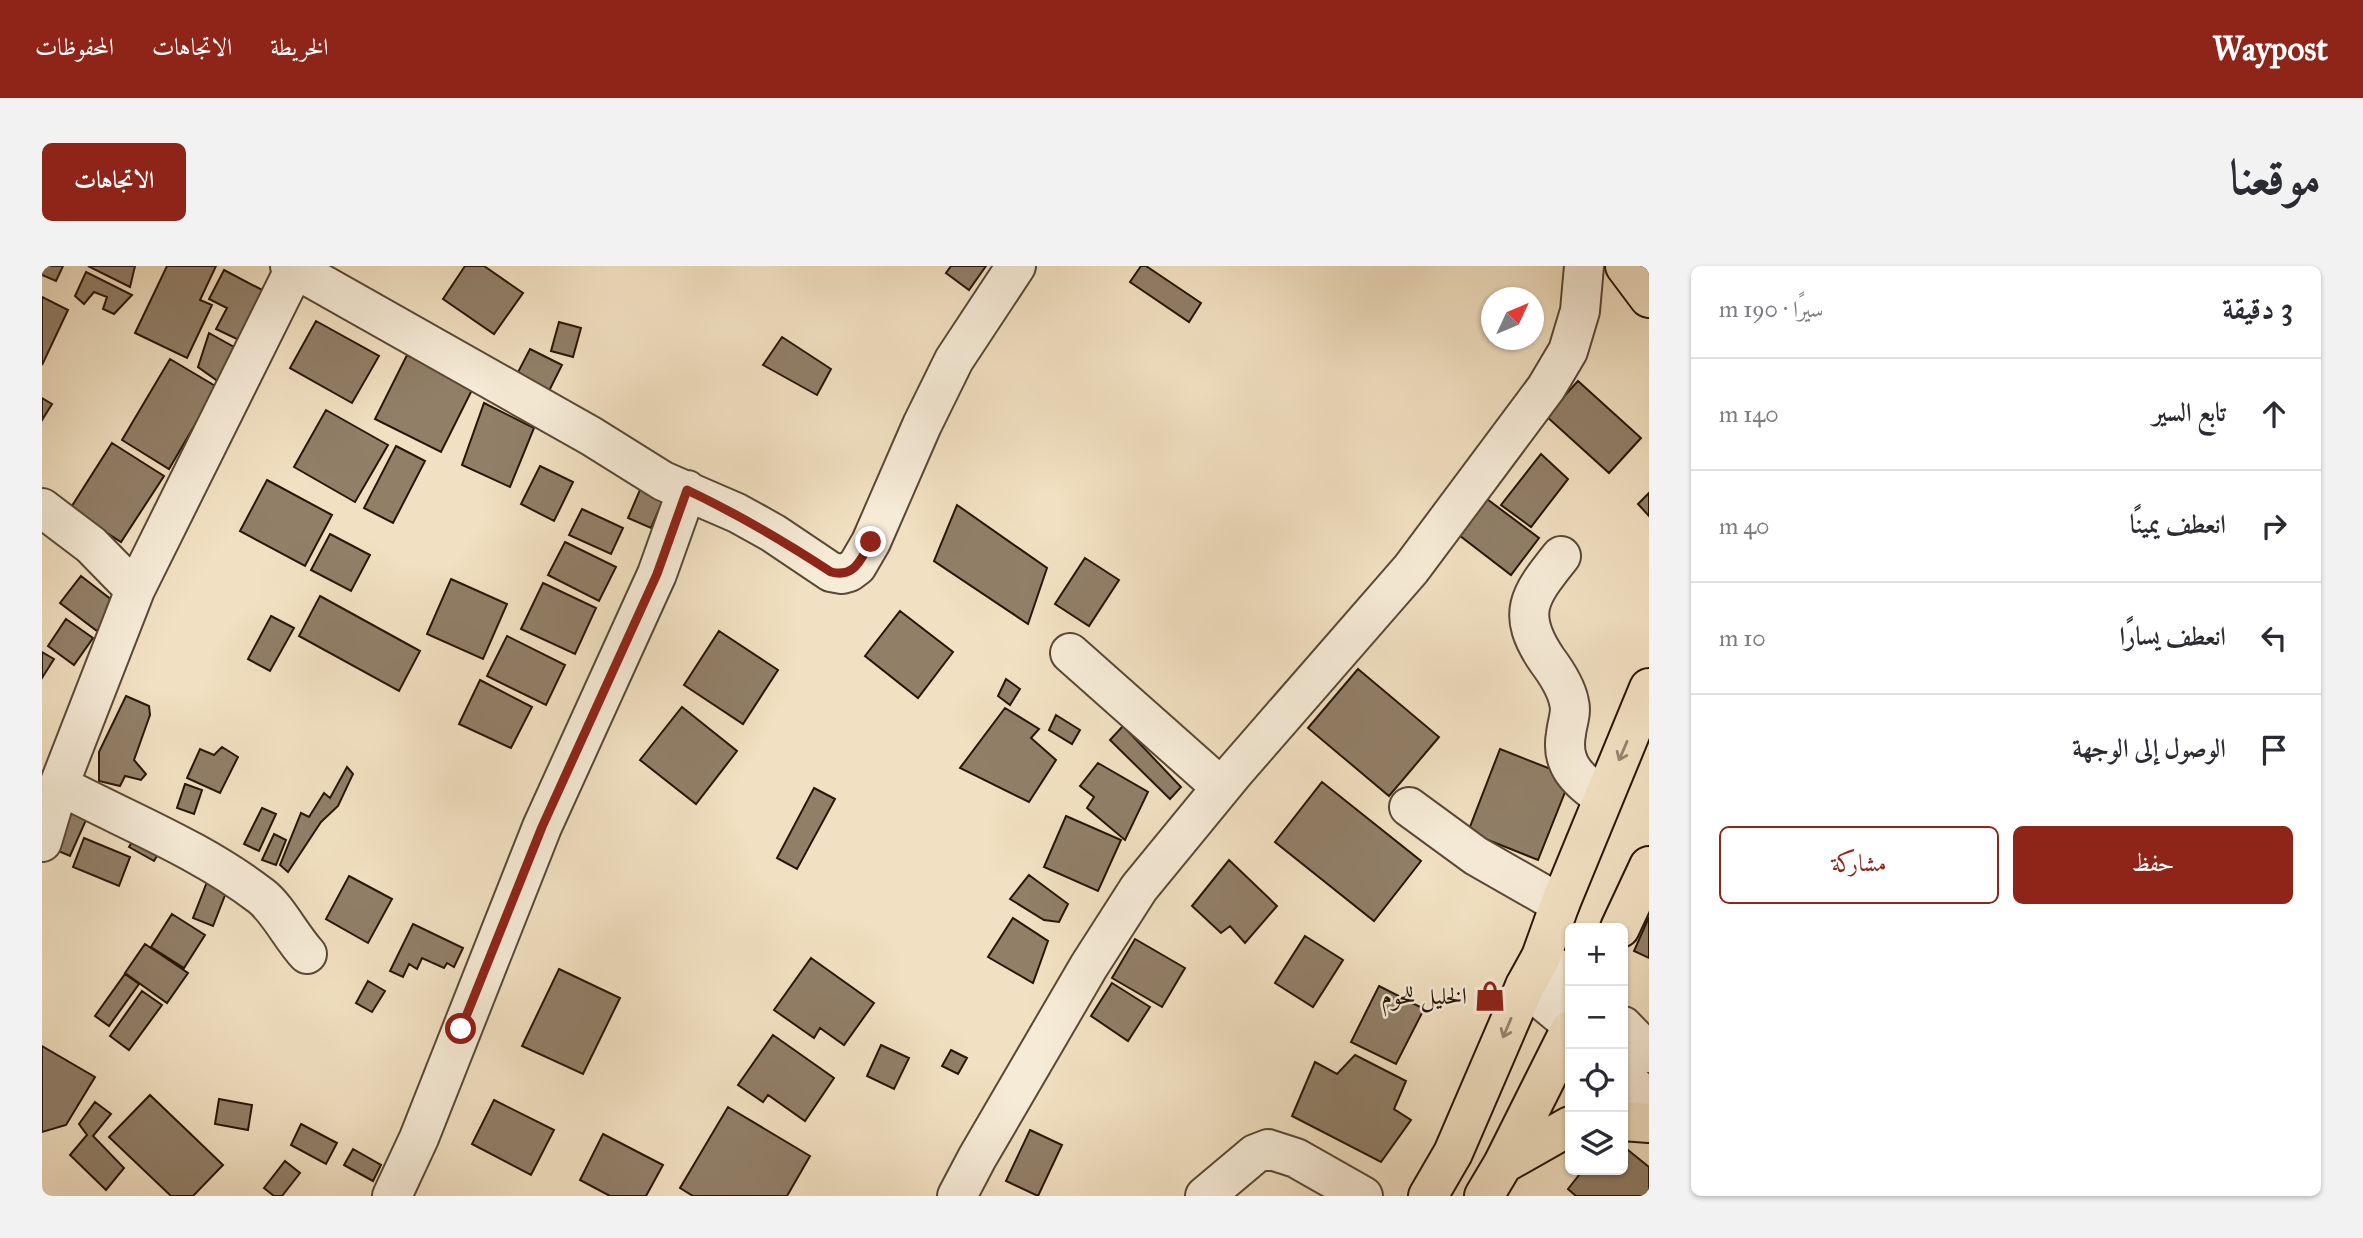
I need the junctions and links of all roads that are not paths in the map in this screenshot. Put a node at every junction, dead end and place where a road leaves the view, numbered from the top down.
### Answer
1 (1016, 266) edge
2 (1584, 266) edge
3 (1628, 266) edge
4 (294, 267) edge
5 (1649, 282) edge
6 (1649, 298) edge
7 (687, 490) junction
8 (42, 508) edge
9 (1561, 556) dead end
10 (135, 590) junction
11 (1070, 653) dead end
12 (1649, 688) edge
13 (60, 785) junction
14 (1221, 787) junction
15 (1603, 798) junction
16 (1409, 807) dead end
17 (42, 842) edge
18 (1649, 866) edge
19 (1560, 904) junction
20 (1622, 923) edge
21 (307, 954) dead end
22 (1545, 974) edge
23 (1565, 1013) edge
24 (1628, 1031) edge
25 (1565, 1040) edge
26 (1649, 1052) edge
27 (1628, 1080) edge
28 (1649, 1102) edge
29 (1628, 1121) edge
30 (1649, 1123) edge
31 (1565, 1130) edge
32 (1493, 1180) edge
33 (392, 1196) edge
34 (957, 1196) edge
35 (1205, 1196) edge
36 (1363, 1196) edge
37 (1428, 1196) edge

1 - 7 street
2 - 14 street
3 - 5 main road
3 - 6 main road
4 - 7 street
4 - 10 street
7 - 33 street
8 - 10 street
9 - 15 street
10 - 13 street
11 - 14 street
12 -> 15 main road
13 - 17 street
13 - 21 street
14 - 34 street
15 - 19 main road
16 - 19 street
18 - 20 main road
19 - 22 main road
22 - 23 street
22 -> 37 main road
24 - 26 street
25 - 32 main road
27 - 28 street
29 - 30 main road
31 - 32 main road
35 - 36 street

